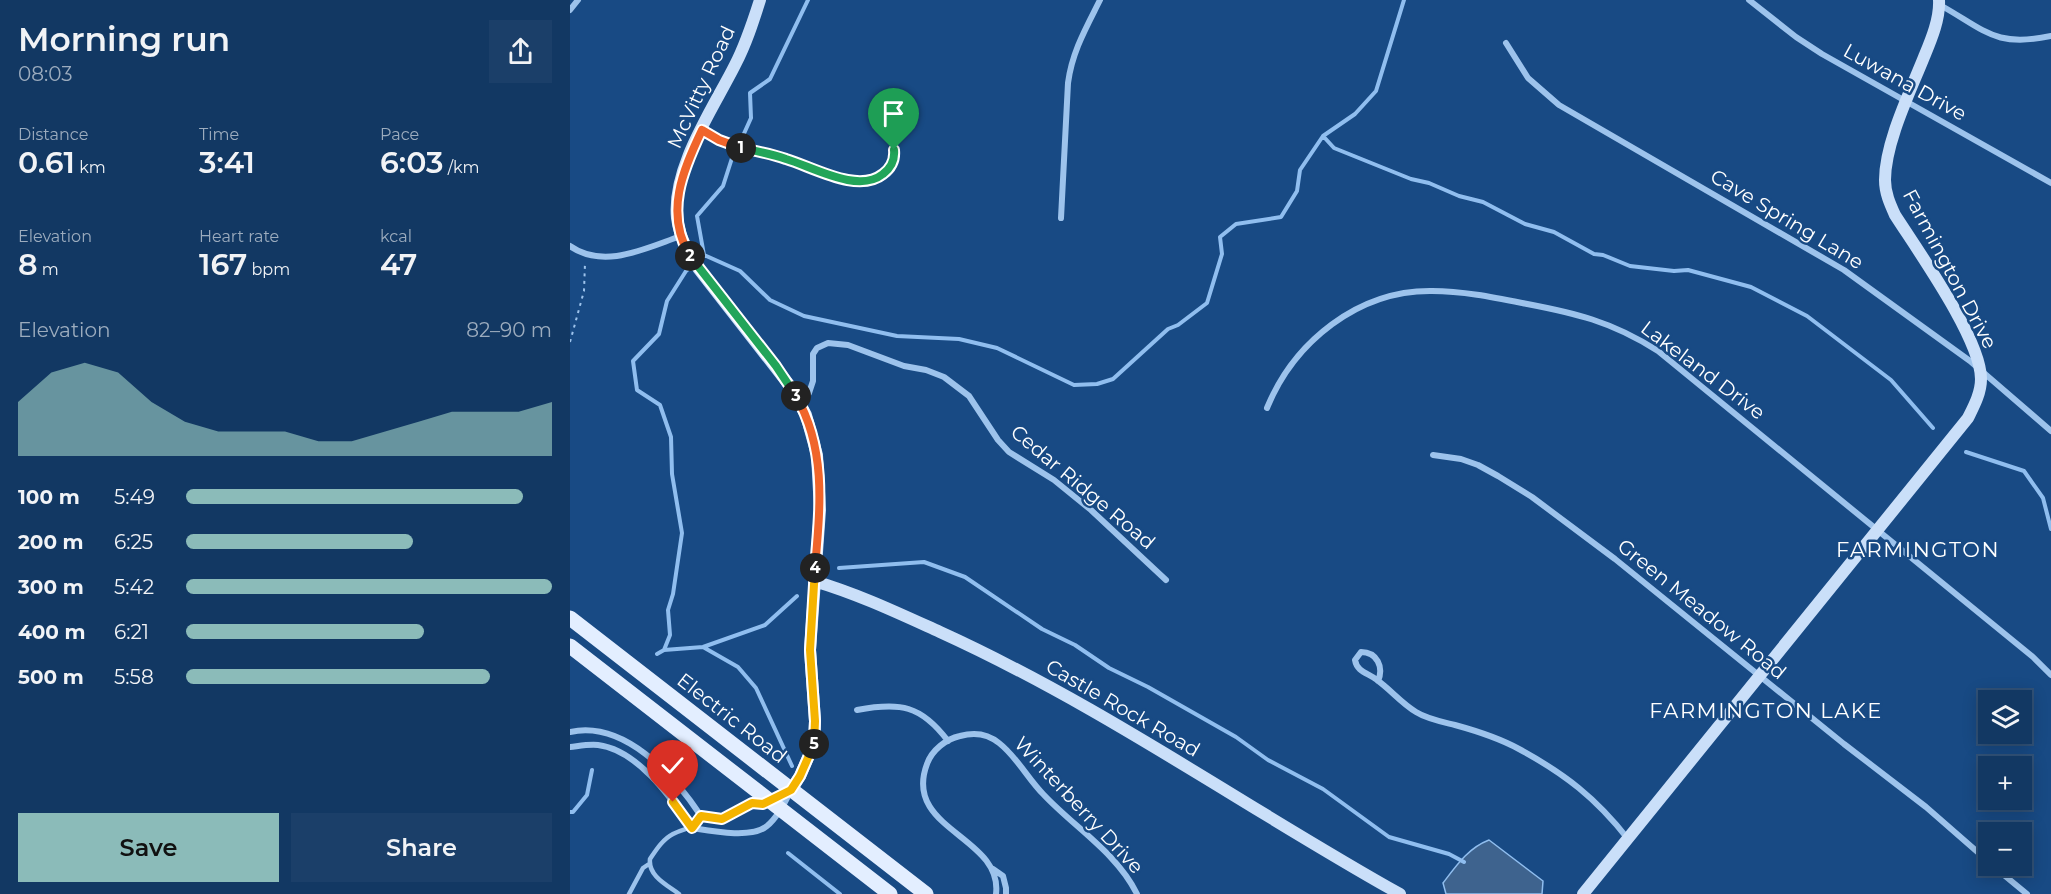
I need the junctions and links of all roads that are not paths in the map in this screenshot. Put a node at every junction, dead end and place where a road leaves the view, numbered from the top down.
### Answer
1 (578, 0) edge
2 (760, 0) edge
3 (1100, 0) edge
4 (1749, 0) edge
5 (1940, 2) edge
6 (570, 10) edge
7 (2051, 36) edge
8 (1506, 44) dead end
9 (1905, 102) junction
10 (702, 130) junction
11 (893, 147) dead end
12 (2051, 183) edge
13 (1061, 218) dead end
14 (681, 236) junction
15 (570, 246) edge
16 (1980, 370) junction
17 (801, 406) junction
18 (1267, 408) dead end
19 (2051, 431) edge
20 (1433, 455) dead end
21 (1878, 531) junction
22 (1166, 580) dead end
23 (814, 581) junction
24 (570, 618) edge
25 (570, 646) edge
26 (2051, 675) edge
27 (1759, 676) junction
28 (1378, 681) junction
29 (857, 710) dead end
30 (570, 732) edge
31 (948, 741) junction
32 (570, 747) edge
33 (791, 790) junction
34 (774, 806) junction
35 (701, 816) junction
36 (692, 828) junction
37 (1628, 839) junction
38 (1978, 852) edge
39 (649, 864) junction
40 (992, 869) junction
41 (2005, 876) edge
42 (629, 894) edge
43 (679, 894) edge
44 (890, 894) edge
45 (926, 894) edge
46 (996, 894) edge
47 (1006, 894) edge
48 (1137, 894) edge
49 (1401, 894) edge
50 (1582, 894) edge
51 (2027, 894) edge

1 - 6 street
2 - 10 street, McVitty Road
3 - 13 street
4 - 9 street, Luwana Drive
5 - 7 street
5 - 9 street, Farmington Drive
8 - 16 street, Cave Spring Lane
9 - 12 street, Luwana Drive
9 - 16 street, Farmington Drive
10 - 11 lane
10 - 14 street, McVitty Road
14 - 15 street
14 - 17 street, McVitty Road
16 - 19 street, Cave Spring Lane
16 - 21 street, Farmington Drive
17 - 22 street, Cedar Ridge Road
17 - 23 street, McVitty Road
18 - 21 street, Lakeland Drive
20 - 27 street, Green Meadow Road
21 - 26 street, Lakeland Drive
21 - 27 street, Farmington Drive
23 - 33 street, McVitty Road
23 - 49 street, Castle Rock Road
24 - 33 main road, Electric Road
25 - 34 main road
27 - 37 street, Farmington Drive
27 - 38 street, Green Meadow Road
28 - 28 street
28 - 37 street
29 - 31 street
30 - 35 street
31 - 40 street
31 - 48 street, Winterberry Drive
32 - 36 street
33 - 34 street
33 - 34 street
33 - 45 main road, Electric Road
34 - 35 street
34 - 36 street
34 - 44 main road
35 - 36 lane
36 - 39 lane
37 - 50 street, Farmington Drive
39 - 42 lane
39 - 43 lane
40 - 46 street
40 - 47 street
41 - 51 street

